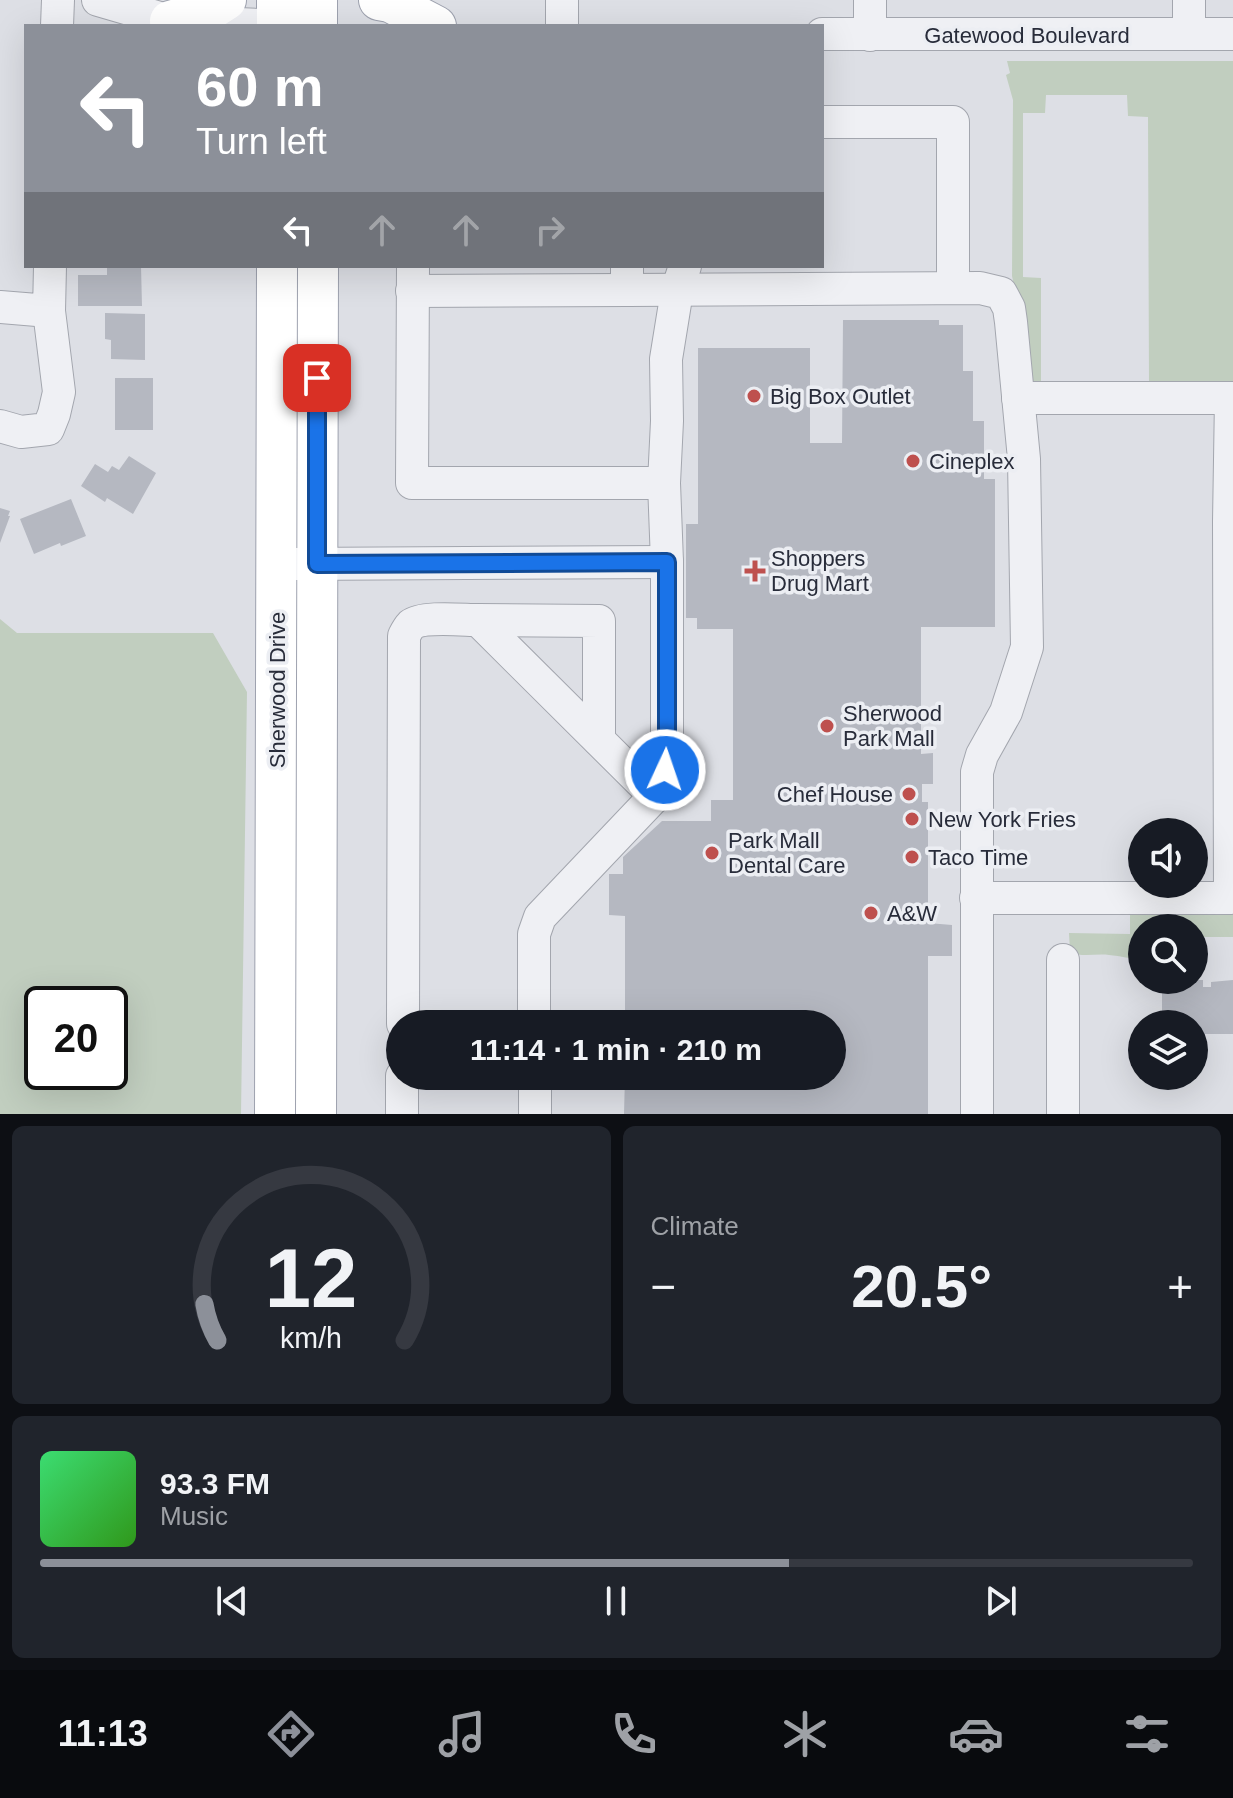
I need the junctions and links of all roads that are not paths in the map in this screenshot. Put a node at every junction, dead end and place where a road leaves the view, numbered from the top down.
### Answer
1 (58, 0) edge
2 (98, 0) edge
3 (226, 0) edge
4 (277, 0) edge
5 (317, 0) edge
6 (379, 0) edge
7 (562, 0) edge
8 (870, 0) edge
9 (1189, 0) edge
10 (57, 24) edge
11 (174, 24) edge
12 (277, 24) edge
13 (317, 24) edge
14 (432, 24) edge
15 (562, 24) edge
16 (824, 34) edge
17 (1189, 34) junction
18 (1233, 34) edge
19 (870, 35) junction
20 (824, 122) edge
21 (50, 268) edge
22 (277, 268) edge
23 (318, 268) edge
24 (563, 278) edge
25 (627, 278) edge
26 (758, 278) edge
27 (412, 279) edge
28 (681, 279) edge
29 (953, 288) junction
30 (0, 307) edge
31 (49, 311) junction
32 (1018, 398) junction
33 (0, 426) edge
34 (664, 483) junction
35 (667, 562) junction
36 (278, 564) junction
37 (317, 564) junction
38 (478, 620) junction
39 (599, 740) junction
40 (655, 796) junction
41 (976, 898) junction
42 (1063, 960) dead end
43 (403, 1010) edge
44 (534, 1010) edge
45 (402, 1090) edge
46 (535, 1090) edge
47 (275, 1114) edge
48 (316, 1114) edge
49 (402, 1114) edge
50 (535, 1114) edge
51 (977, 1114) edge
52 (1063, 1114) edge

1 - 10 street
2 - 11 street
3 - 11 main road
4 - 12 main road
5 - 13 main road
6 - 14 main road
7 - 15 street
8 - 19 street
9 - 17 street
16 - 19 street, Gatewood Boulevard
17 - 18 street, Gatewood Boulevard
17 - 19 street, Gatewood Boulevard
20 - 29 street
21 - 31 street
22 - 36 main road, Sherwood Drive
23 - 37 main road, Sherwood Drive
24 - 25 street
24 - 27 street
25 - 28 street
26 - 28 street
26 - 29 street
27 - 34 street
28 - 34 street
29 - 32 street
30 - 31 street
31 - 33 street
32 - 41 street
32 - 41 street
34 - 35 street
35 - 37 street
35 - 40 street
36 - 37 street
36 - 47 main road, Sherwood Drive
37 - 48 main road, Sherwood Drive
38 - 39 street
38 - 39 street
38 - 43 street
39 - 40 street
40 - 44 street
41 - 51 street
42 - 52 street
45 - 49 street
46 - 50 street

